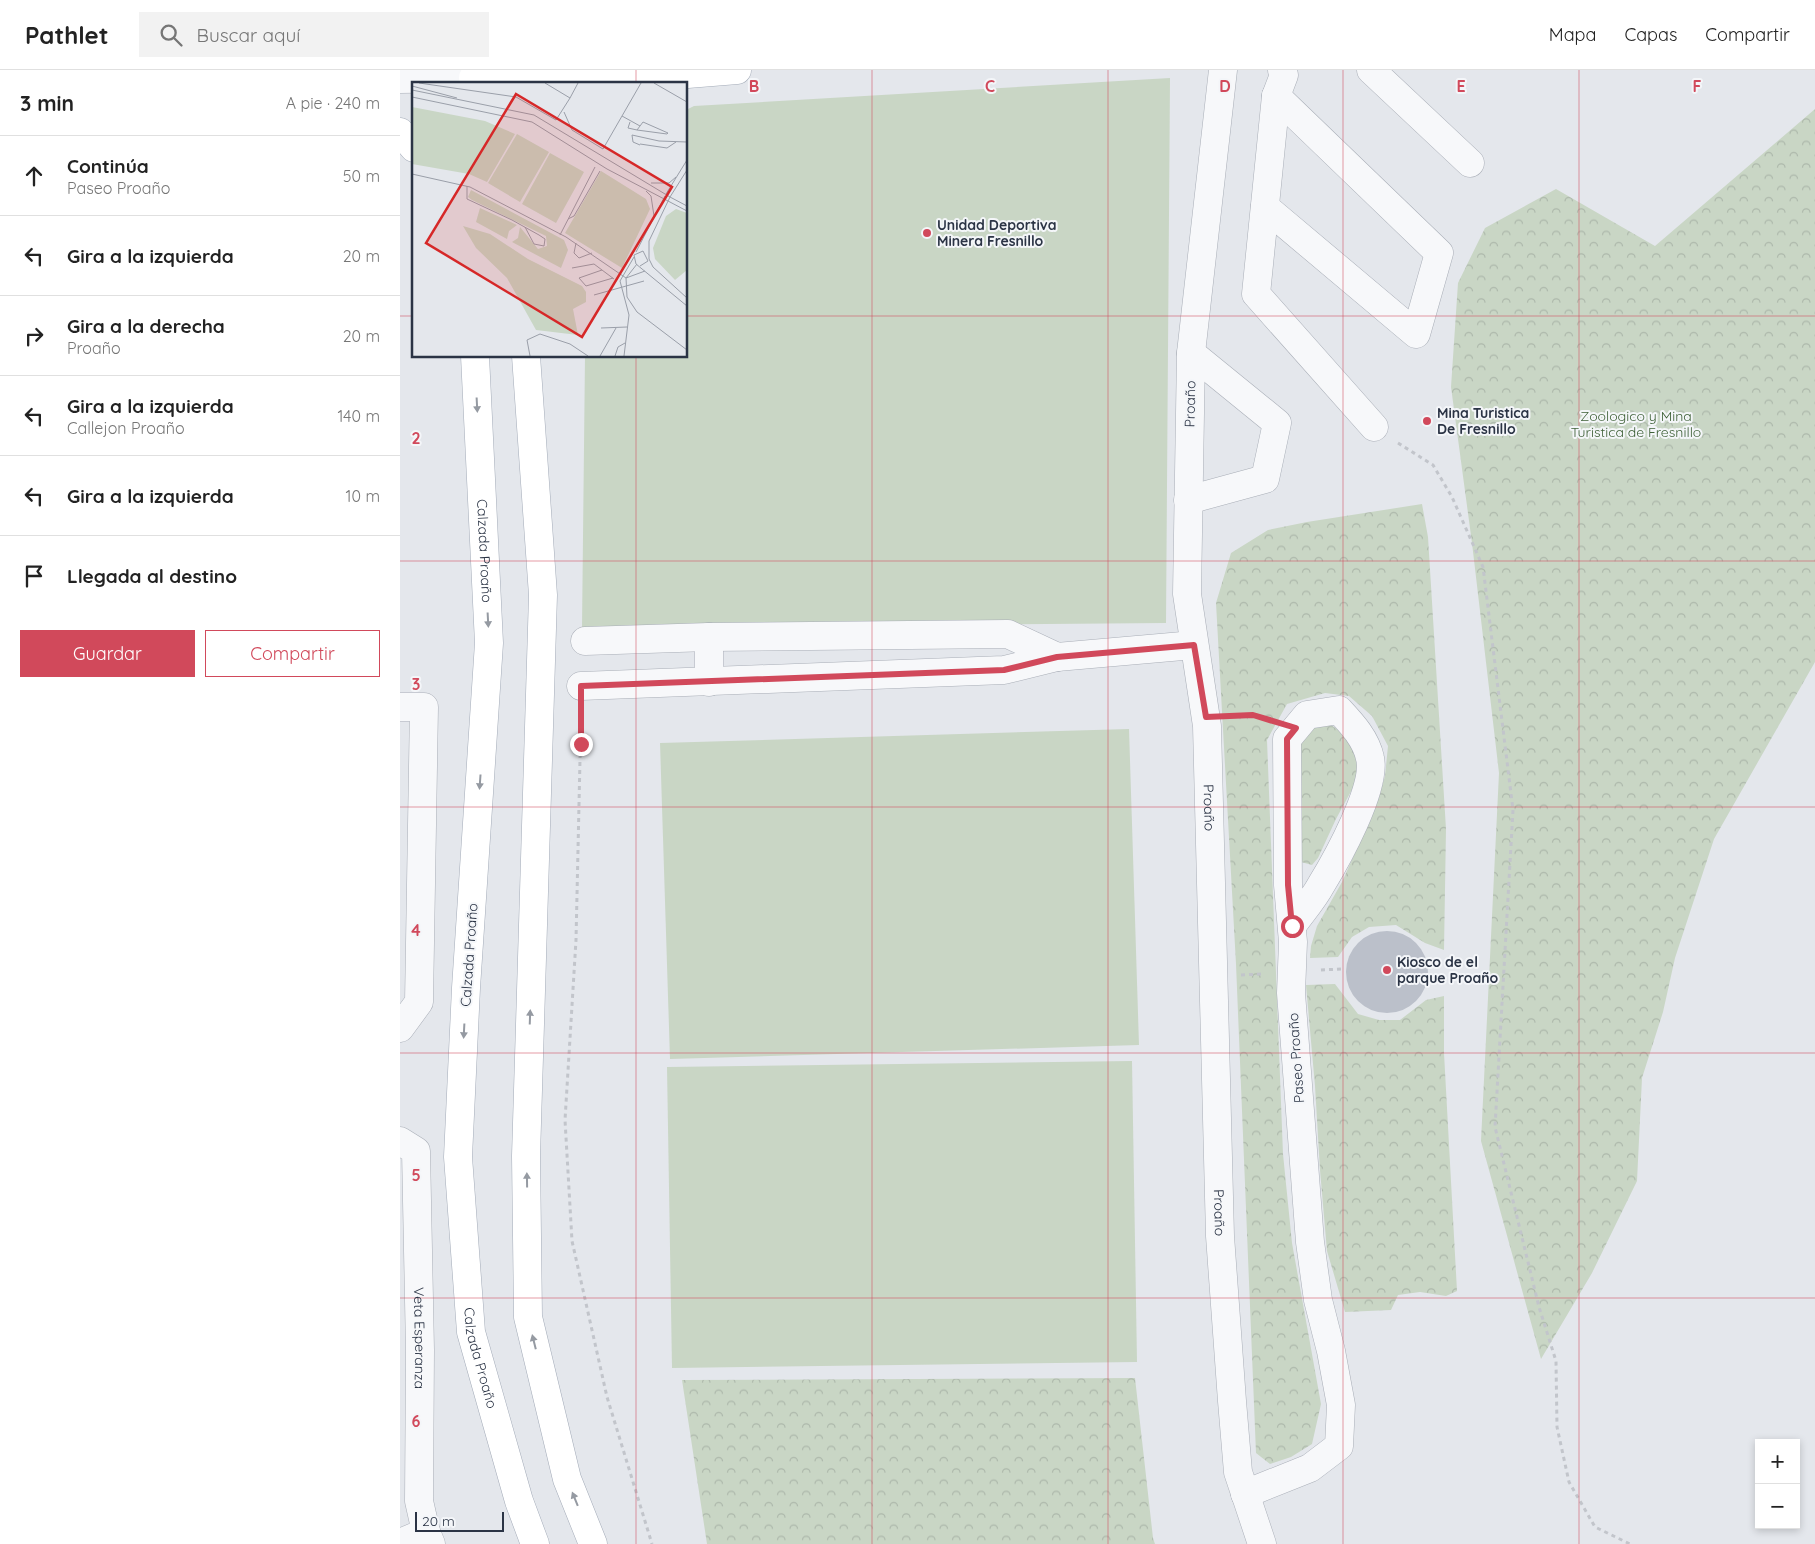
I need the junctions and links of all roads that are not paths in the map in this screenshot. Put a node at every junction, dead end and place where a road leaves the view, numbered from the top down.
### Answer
1 (737, 70) edge
2 (1223, 70) edge
3 (1371, 70) edge
4 (473, 77) edge
5 (510, 77) edge
6 (1283, 78) edge
7 (400, 79) edge
8 (669, 80) edge
9 (400, 132) edge
10 (412, 146) edge
11 (1470, 163) dead end
12 (1265, 207) junction
13 (1191, 353) junction
14 (475, 358) edge
15 (526, 358) edge
16 (1374, 428) road end
17 (1188, 500) junction
18 (709, 637) junction
19 (585, 641) dead end
20 (1194, 645) junction
21 (1057, 657) junction
22 (709, 682) junction
23 (581, 686) road end
24 (400, 707) edge
25 (1292, 926) junction
26 (400, 1028) edge
27 (400, 1141) edge
28 (1245, 1494) junction
29 (428, 1538) edge
30 (400, 1543) edge
31 (535, 1544) edge
32 (593, 1544) edge
33 (1262, 1544) edge

1 - 8 main road
2 - 13 street, Proaño
3 - 11 street
4 - 5 main road
4 - 7 street
5 - 8 main road
6 - 12 street
6 - 12 street
9 - 10 main road
12 - 16 street
13 - 17 street, Proaño
13 - 17 street
14 -> 31 main road, Calzada Proaño
32 -> 15 main road
17 - 20 street, Proaño
18 - 19 street
18 - 21 street
18 - 22 street
20 - 21 street
20 - 28 street, Proaño
21 - 22 street
22 - 23 street
24 - 26 street
25 - 25 street, Paseo Proaño
25 - 28 street, Paseo Proaño
27 - 29 street, Veta Esperanza
28 - 33 street, Proaño
29 - 30 street

